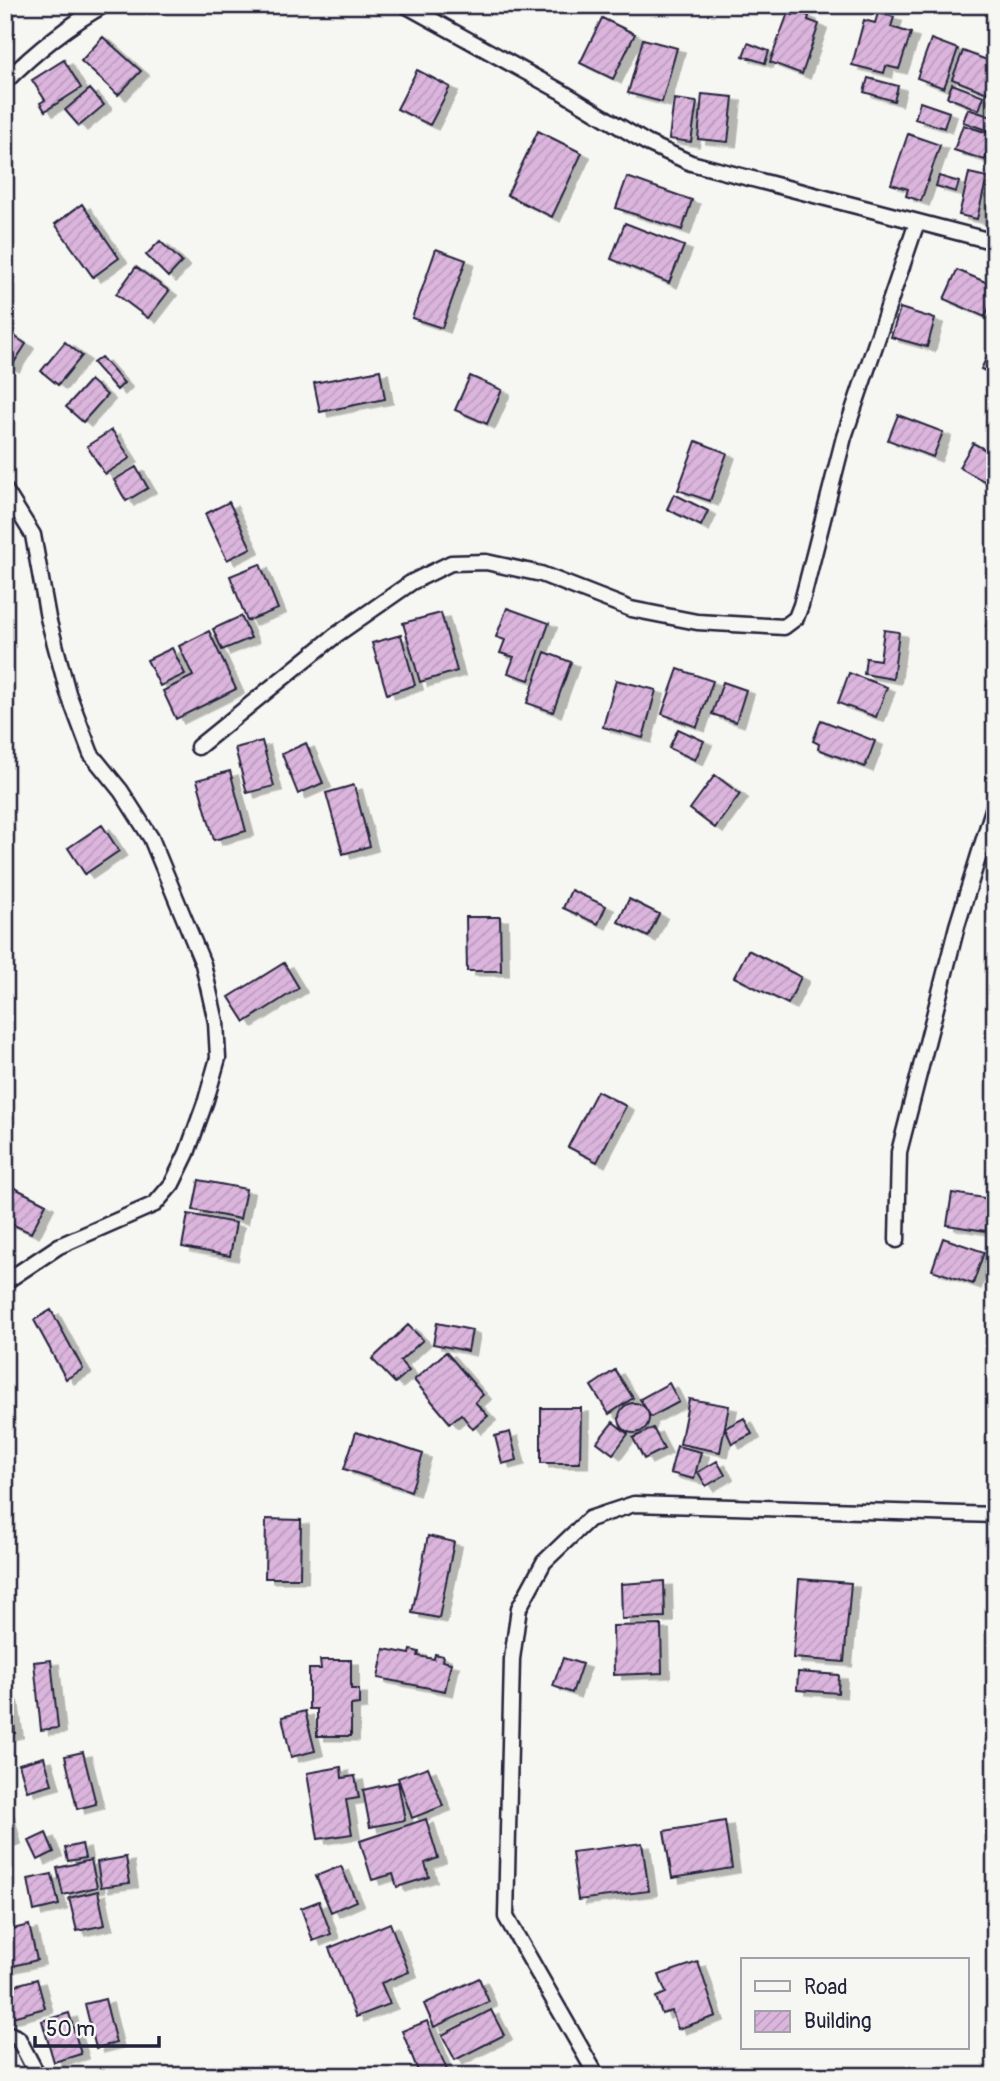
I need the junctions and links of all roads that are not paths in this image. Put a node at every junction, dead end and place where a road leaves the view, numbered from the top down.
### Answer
1 (104, 5) edge
2 (405, 5) edge
3 (5, 82) edge
4 (917, 222) junction
5 (995, 242) edge
6 (5, 490) edge
7 (198, 747) dead end
8 (995, 803) edge
9 (897, 1241) dead end
10 (5, 1282) edge
11 (995, 1515) edge
12 (5, 2032) edge
13 (38, 2076) edge
14 (597, 2076) edge

1 - 3 street
2 - 4 street
4 - 5 street
4 - 7 street
6 - 10 street
8 - 9 street
11 - 14 street
12 - 13 street

